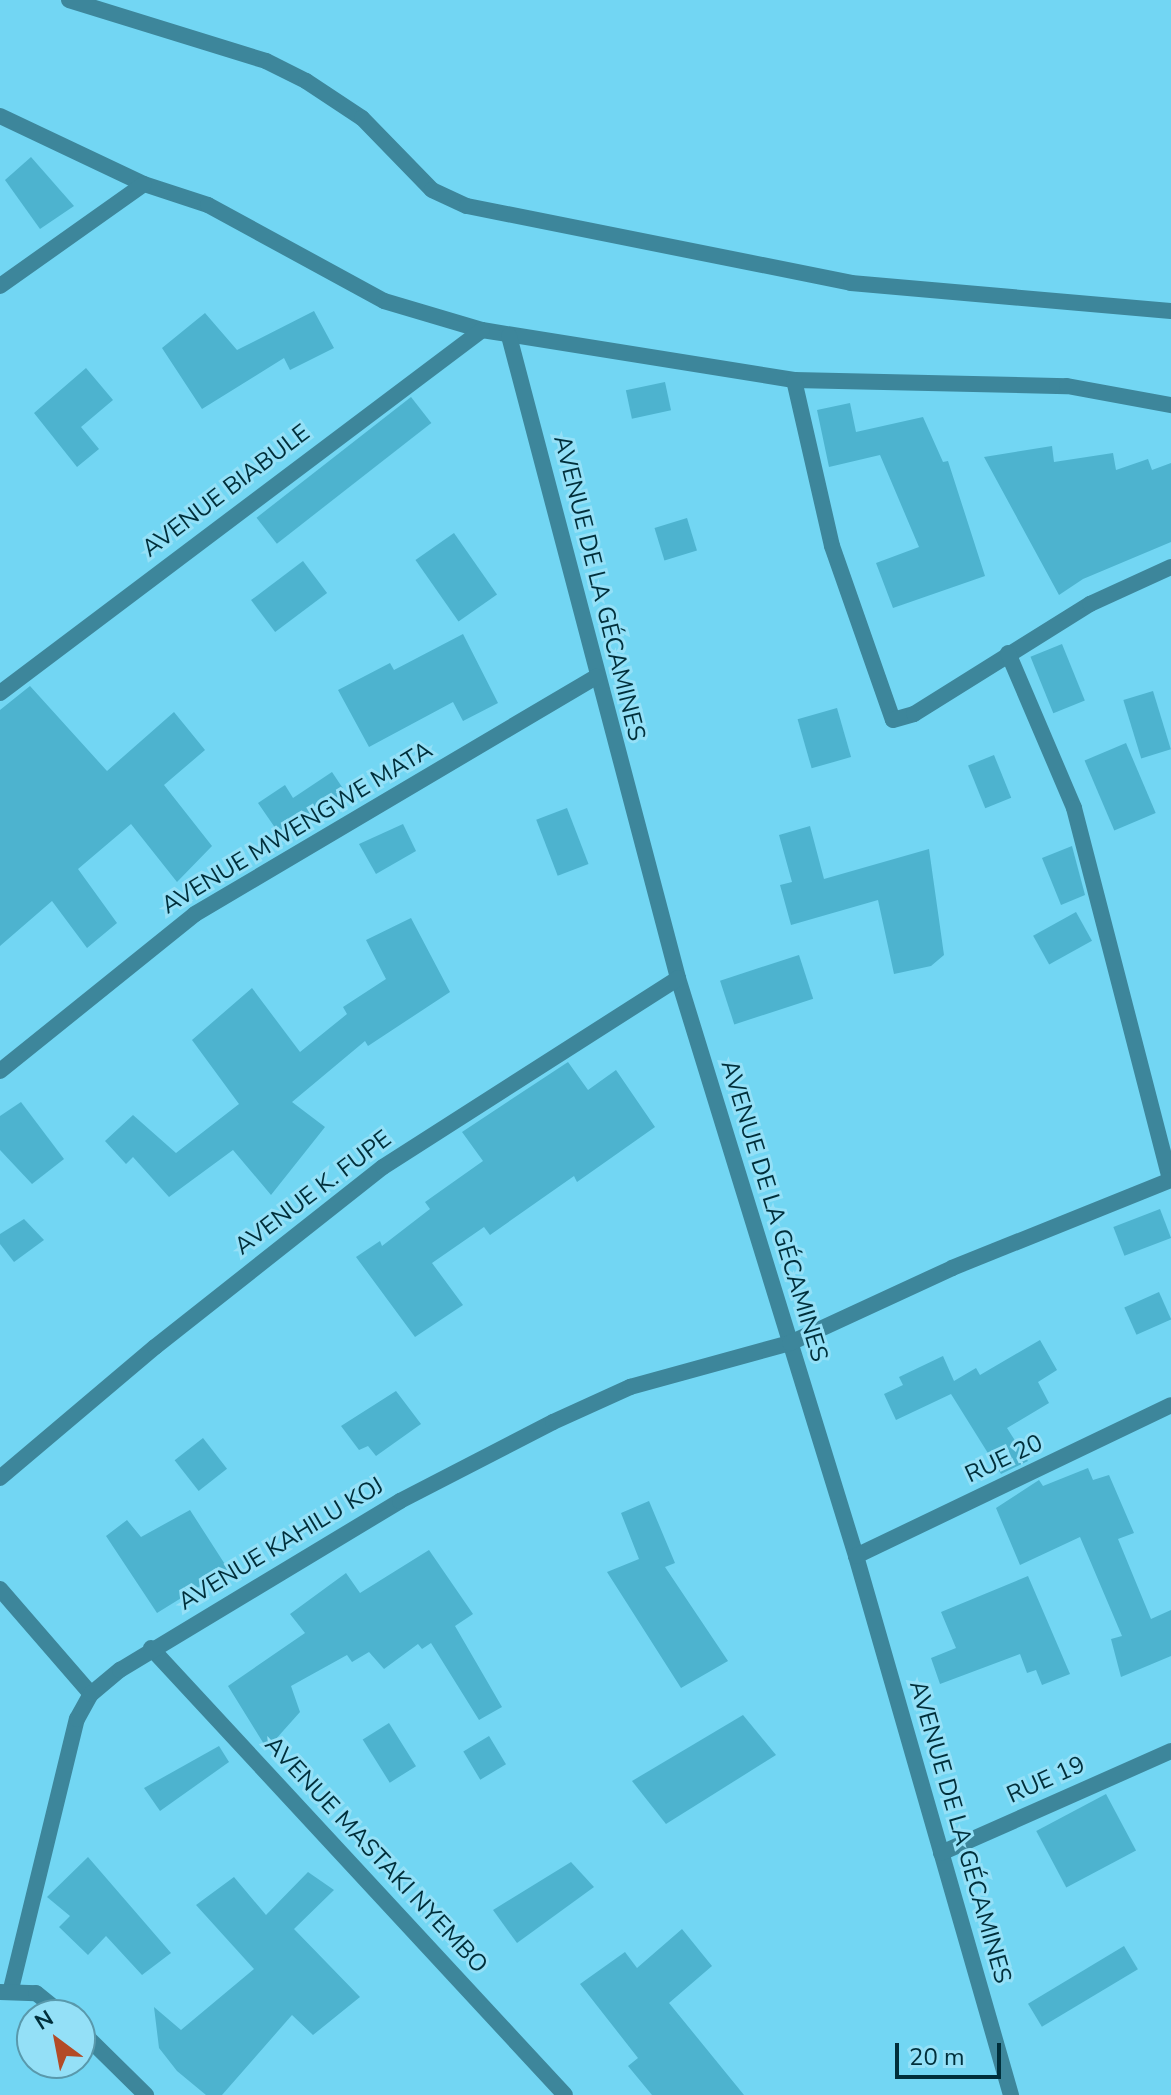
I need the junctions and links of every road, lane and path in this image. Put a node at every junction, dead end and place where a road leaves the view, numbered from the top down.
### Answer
1 (69, 0) edge
2 (0, 116) edge
3 (144, 184) junction
4 (0, 286) edge
5 (1171, 311) edge
6 (482, 330) junction
7 (509, 336) junction
8 (794, 380) junction
9 (1171, 405) edge
10 (1171, 567) edge
11 (1008, 653) junction
12 (596, 677) junction
13 (0, 693) edge
14 (678, 978) junction
15 (0, 1071) edge
16 (1171, 1180) edge
17 (790, 1343) junction
18 (1171, 1405) edge
19 (0, 1478) edge
20 (856, 1556) junction
21 (0, 1589) edge
22 (151, 1648) junction
23 (91, 1694) junction
24 (1171, 1751) edge
25 (941, 1853) junction
26 (6, 1990) edge
27 (43, 1999) edge
28 (96, 2046) edge
29 (146, 2095) edge
30 (565, 2095) edge
31 (1011, 2095) edge

1 - 5 street
2 - 3 street
3 - 4 street
3 - 6 street
6 - 7 street
6 - 13 street, AVENUE BIABULE
7 - 8 street
7 - 12 street, AVENUE DE LA GÉCAMINES
8 - 9 street
8 - 11 street
10 - 11 street
11 - 16 street
12 - 14 street, AVENUE DE LA GÉCAMINES
12 - 15 street, AVENUE MWENGWE MATA
14 - 17 street, AVENUE DE LA GÉCAMINES
14 - 19 street, AVENUE K. FUPE
16 - 17 street, AVENUE KAHILU KOJ
17 - 20 street, AVENUE DE LA GÉCAMINES
17 - 22 street, AVENUE KAHILU KOJ
18 - 20 street, RUE 20
20 - 25 street, AVENUE DE LA GÉCAMINES
21 - 23 street
22 - 23 street, AVENUE KAHILU KOJ
22 - 30 street, AVENUE MASTAKI NYEMBO
23 - 26 street, AVENUE KAHILU KOJ
24 - 25 street, RUE 19
25 - 31 street, AVENUE DE LA GÉCAMINES
26 - 27 street
28 - 29 street

